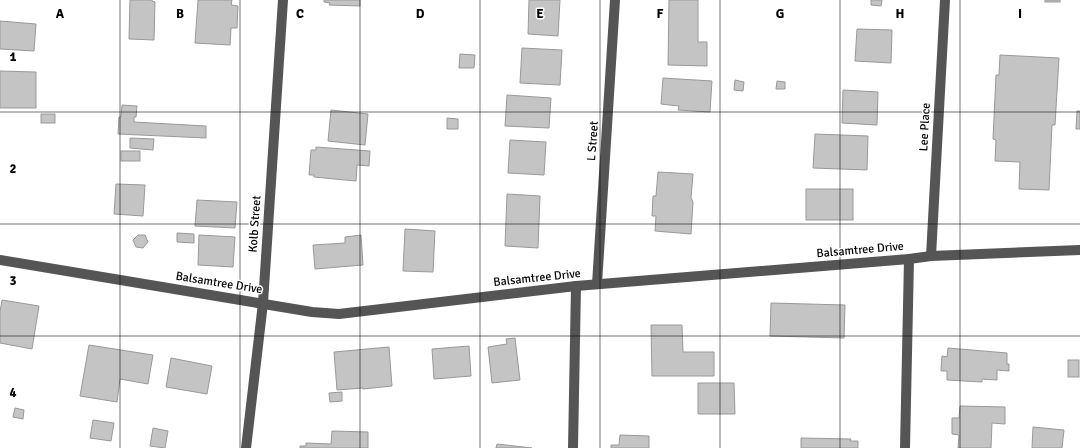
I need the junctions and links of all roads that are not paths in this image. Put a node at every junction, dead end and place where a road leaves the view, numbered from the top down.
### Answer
1 (283, 0) edge
2 (615, 0) edge
3 (945, 0) edge
4 (1080, 250) edge
5 (931, 256) junction
6 (908, 259) junction
7 (0, 260) edge
8 (597, 284) junction
9 (576, 286) junction
10 (263, 303) junction
11 (246, 448) edge
12 (573, 448) edge
13 (905, 448) edge

1 - 10 street, Kolb Street
2 - 8 street, L Street
3 - 5 street, Lee Place
4 - 5 street, Balsamtree Drive
5 - 6 street, Balsamtree Drive
6 - 8 street, Balsamtree Drive
6 - 13 street
7 - 10 street, Balsamtree Drive
8 - 9 street, Balsamtree Drive
9 - 10 street, Balsamtree Drive
9 - 12 street
10 - 11 street, Kolb Street

